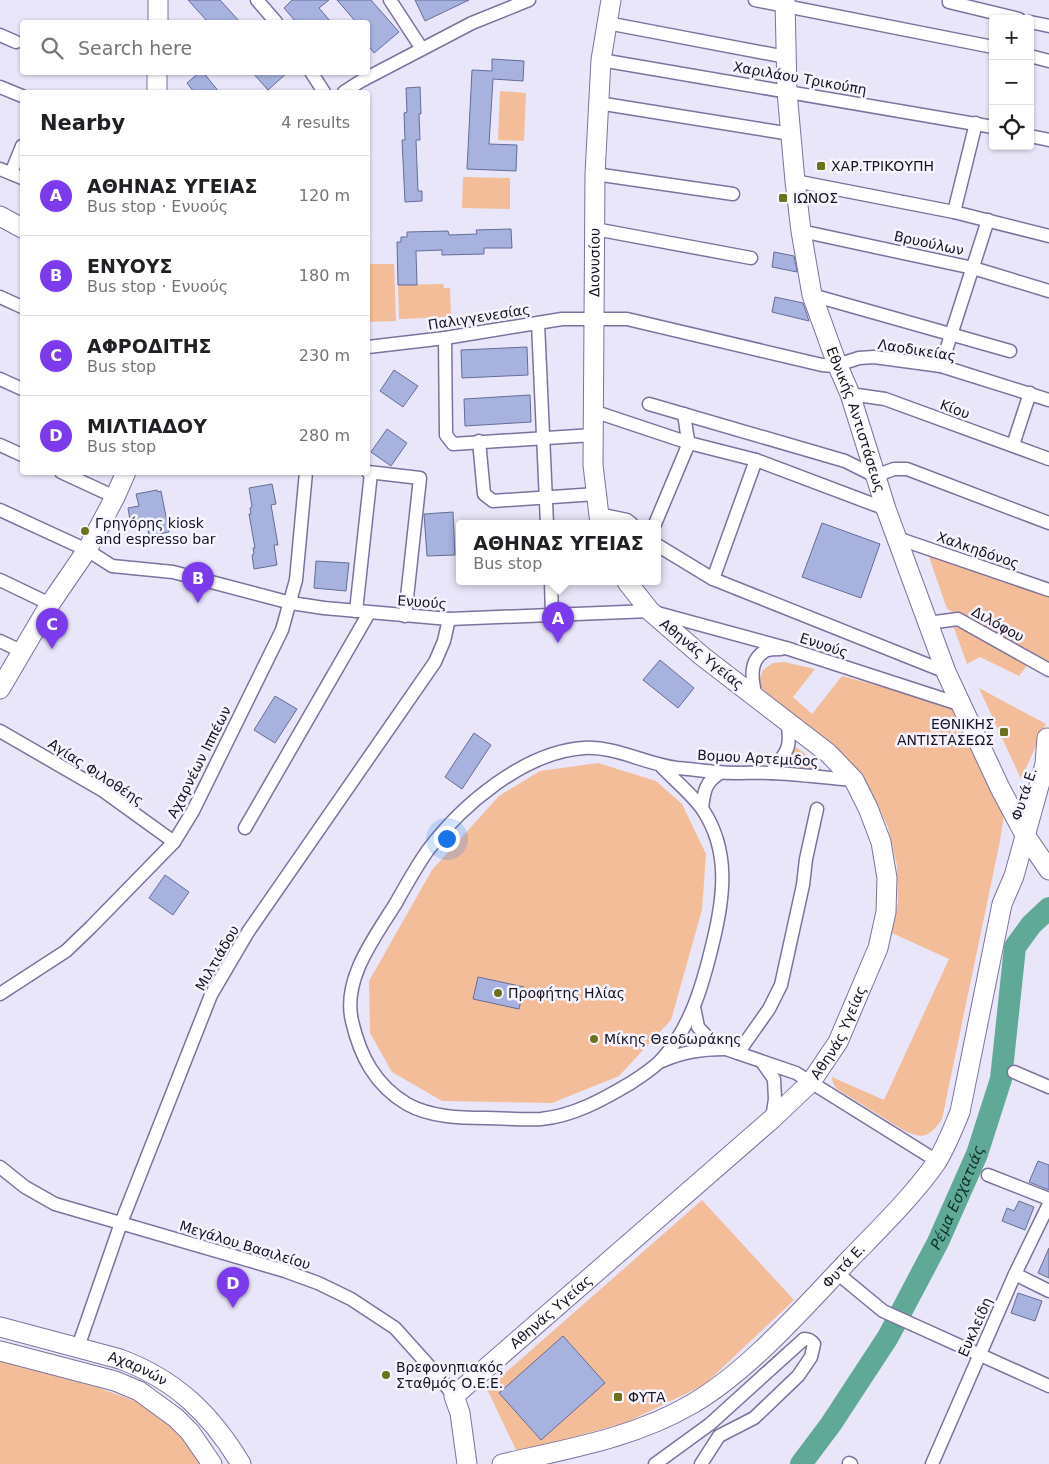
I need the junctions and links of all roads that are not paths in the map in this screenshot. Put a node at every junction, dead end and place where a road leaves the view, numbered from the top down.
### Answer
1 (158, 0) edge
2 (257, 0) edge
3 (390, 0) edge
4 (529, 0) edge
5 (611, 0) edge
6 (755, 0) edge
7 (949, 0) edge
8 (785, 2) edge
9 (1003, 15) edge
10 (158, 20) edge
11 (274, 20) edge
12 (607, 23) junction
13 (1034, 23) edge
14 (1049, 26) edge
15 (0, 35) edge
16 (16, 42) dead end
17 (989, 46) edge
18 (422, 50) junction
19 (786, 57) junction
20 (1034, 57) edge
21 (601, 60) junction
22 (1049, 61) edge
23 (157, 75) edge
24 (313, 75) edge
25 (0, 87) edge
26 (157, 90) edge
27 (323, 90) edge
28 (347, 90) edge
29 (787, 92) junction
30 (20, 95) edge
31 (598, 103) junction
32 (976, 123) junction
33 (989, 126) edge
34 (791, 134) junction
35 (1034, 137) edge
36 (1049, 140) edge
37 (20, 151) edge
38 (11, 173) edge
39 (595, 174) junction
40 (795, 181) junction
41 (733, 194) dead end
42 (954, 212) junction
43 (0, 216) edge
44 (988, 220) junction
45 (20, 227) edge
46 (595, 229) junction
47 (800, 232) junction
48 (1049, 236) edge
49 (751, 258) dead end
50 (973, 268) junction
51 (1049, 291) edge
52 (812, 295) junction
53 (0, 297) edge
54 (20, 306) edge
55 (594, 319) junction
56 (538, 323) junction
57 (952, 334) junction
58 (445, 338) junction
59 (370, 348) edge
60 (1010, 351) dead end
61 (837, 364) junction
62 (941, 366) junction
63 (0, 379) edge
64 (20, 388) edge
65 (1030, 393) junction
66 (850, 394) junction
67 (1049, 400) edge
68 (649, 404) dead end
69 (593, 411) junction
70 (684, 414) junction
71 (593, 435) junction
72 (544, 438) junction
73 (479, 441) junction
74 (689, 442) junction
75 (0, 445) edge
76 (1013, 445) junction
77 (20, 455) edge
78 (1049, 458) edge
79 (756, 460) junction
80 (370, 473) edge
81 (67, 475) edge
82 (125, 475) edge
83 (306, 475) edge
84 (369, 475) edge
85 (875, 476) junction
86 (596, 494) junction
87 (115, 497) junction
88 (546, 497) junction
89 (886, 509) junction
90 (0, 510) edge
91 (599, 519) edge
92 (548, 520) edge
93 (627, 520) edge
94 (657, 520) edge
95 (1049, 523) edge
96 (897, 538) junction
97 (661, 547) edge
98 (86, 550) junction
99 (712, 579) junction
100 (0, 580) edge
101 (551, 585) edge
102 (629, 585) edge
103 (1049, 590) edge
104 (291, 603) junction
105 (50, 604) junction
106 (650, 611) junction
107 (363, 612) junction
108 (552, 615) junction
109 (405, 616) junction
110 (449, 619) junction
111 (928, 623) junction
112 (0, 641) edge
113 (786, 648) junction
114 (22, 652) junction
115 (1049, 670) edge
116 (946, 672) junction
117 (0, 689) edge
118 (756, 697) junction
119 (962, 705) junction
120 (787, 721) junction
121 (0, 731) edge
122 (1048, 736) edge
123 (661, 766) junction
124 (720, 773) junction
125 (772, 773) junction
126 (854, 780) junction
127 (702, 808) junction
128 (817, 809) dead end
129 (1023, 824) junction
130 (245, 828) dead end
131 (174, 842) junction
132 (1049, 853) edge
133 (1049, 870) edge
134 (1014, 876) junction
135 (1002, 904) junction
136 (0, 994) edge
137 (694, 1007) junction
138 (732, 1051) junction
139 (660, 1062) junction
140 (762, 1062) junction
141 (1014, 1072) dead end
142 (811, 1082) junction
143 (1049, 1087) edge
144 (772, 1119) junction
145 (937, 1161) junction
146 (0, 1167) edge
147 (988, 1175) dead end
148 (1049, 1200) edge
149 (1049, 1204) edge
150 (121, 1223) junction
151 (837, 1273) junction
152 (1015, 1274) junction
153 (1049, 1290) edge
154 (0, 1327) edge
155 (78, 1347) junction
156 (0, 1351) edge
157 (979, 1354) junction
158 (1049, 1386) edge
159 (454, 1396) junction
160 (212, 1464) edge
161 (241, 1464) edge
162 (467, 1464) edge
163 (502, 1464) edge
164 (655, 1464) edge
165 (701, 1464) edge
166 (932, 1464) edge

1 - 10 street
2 - 11 street
3 - 18 street
4 - 18 street
5 - 12 street, Διονυσίου
6 - 8 street
7 - 9 street
8 - 17 street
8 - 19 street, Εθνικής Αντιστάσεως
12 - 19 street
12 - 21 street, Διονυσίου
13 - 14 street
15 - 16 street
18 - 28 street
19 - 29 street, Εθνικής Αντιστάσεως
20 - 22 street
21 - 29 street, Χαριλάου Τρικούπη
21 - 31 street, Διονυσίου
23 - 26 street
24 - 27 street
25 - 30 street
29 - 32 street, Χαριλάου Τρικούπη
29 - 34 street, Εθνικής Αντιστάσεως
31 - 34 street
31 - 39 street, Διονυσίου
32 - 33 street, Χαριλάου Τρικούπη
32 - 42 street
34 - 40 street, Εθνικής Αντιστάσεως
35 - 36 street
37 - 38 street
39 - 41 street
39 - 46 street, Διονυσίου
40 - 42 street
40 - 47 street, Εθνικής Αντιστάσεως
42 - 44 street
43 - 45 street
44 - 48 street
44 - 50 street
46 - 49 street
46 - 55 street, Διονυσίου
47 - 50 street, Βρυούλων
47 - 52 street, Εθνικής Αντιστάσεως
50 - 51 street, Βρυούλων
50 - 57 street
52 - 57 street
52 - 61 street, Εθνικής Αντιστάσεως
53 - 54 street
55 - 56 street, Παλιγγενεσίας
55 - 61 street, Παλιγγενεσίας
55 - 69 street, Διονυσίου
56 - 58 street, Παλιγγενεσίας
56 - 72 street
57 - 60 street
57 - 62 street
58 - 59 street, Παλιγγενεσίας
58 - 73 street
61 - 62 street, Λαοδικείας
61 - 66 street, Εθνικής Αντιστάσεως
62 - 65 street, Λαοδικείας
63 - 64 street
65 - 67 street, Λαοδικείας
65 - 76 street
66 - 76 street, Κίου
66 - 85 street, Εθνικής Αντιστάσεως
68 - 70 street
69 - 71 street, Διονυσίου
69 - 74 street
70 - 74 street
70 - 85 street
71 - 72 street
71 - 86 street, Διονυσίου
72 - 73 street
72 - 88 street
73 - 88 street
74 - 79 street
74 - 94 street
75 - 77 street
76 - 78 street, Κίου
79 - 89 street
79 - 99 street
80 - 109 street
81 - 87 street
82 - 87 street
83 - 104 street, Αχαρνέων Ιππέων
84 - 107 street
85 - 89 street, Εθνικής Αντιστάσεως
85 - 95 street
86 - 88 street
86 - 91 street, Διονυσίου
87 - 98 street
88 - 92 street
89 - 96 street, Εθνικής Αντιστάσεως
90 - 98 street, Ενυούς
91 - 93 street
96 - 103 street, Χαλκηδόνος
96 - 111 street, Εθνικής Αντιστάσεως
97 - 99 street
98 - 104 street, Ενυούς
98 - 105 street
99 - 116 street
100 - 105 street
101 - 108 street
102 - 106 street
104 - 107 street, Ενυούς
104 - 131 street, Αχαρνέων Ιππέων
105 - 114 street
106 - 108 street, Ενυούς
106 - 113 street, Ενυούς
106 - 118 street, Αθηνάς Υγείας
107 - 109 street, Ενυούς
107 - 130 street
108 - 110 street, Ενυούς
109 - 110 street, Ενυούς
110 - 150 street, Μιλτιάδου
111 - 115 street, Διλόφου
111 - 116 street, Εθνικής Αντιστάσεως
112 - 114 street
113 - 118 street
113 - 119 street, Ενυούς
114 - 117 street
116 - 119 street, Εθνικής Αντιστάσεως
118 - 120 street, Αθηνάς Υγείας
119 - 129 street, Εθνικής Αντιστάσεως
120 - 125 street
120 - 126 street, Αθηνάς Υγείας
121 - 131 street, Αγίας Φιλοθέης
122 - 129 street, Φυτά Ε.
123 - 124 street, Βομου Αρτεμιδος
123 - 127 street
123 - 139 street, Βομου Αρτεμιδος
124 - 125 street, Βομου Αρτεμιδος
124 - 127 street
125 - 126 street, Βομου Αρτεμιδος
126 - 142 street, Αθηνάς Υγείας
127 - 137 street
128 - 138 street
129 - 132 street, Εθνικής Αντιστάσεως
129 - 133 street, Εθνικής Αντιστάσεως
129 - 134 street, Φυτά Ε.
129 - 135 street, Φυτά Ε.
131 - 136 street, Αχαρνέων Ιππέων
133 - 134 street
134 - 135 street, Φυτά Ε.
135 - 145 street, Φυτά Ε.
137 - 138 street
137 - 139 street
138 - 139 street
138 - 140 street
140 - 142 street
140 - 144 street
141 - 143 street
142 - 144 street, Αθηνάς Υγείας
142 - 145 street
144 - 159 street, Αθηνάς Υγείας
145 - 151 street, Φυτά Ε.
146 - 150 street, Μεγάλου Βασιλείου
147 - 148 street
149 - 152 street, Ευκλείδη
150 - 155 street, Μιλτιάδου
150 - 159 street, Μεγάλου Βασιλείου
151 - 157 street
151 - 163 street, Φυτά Ε.
152 - 153 street
152 - 157 street, Ευκλείδη
154 - 155 street, Αχαρνών
155 - 161 street, Αχαρνών
156 - 160 street, Αχαρνών
157 - 158 street
157 - 166 street, Ευκλείδη
159 - 162 street
164 - 165 street

